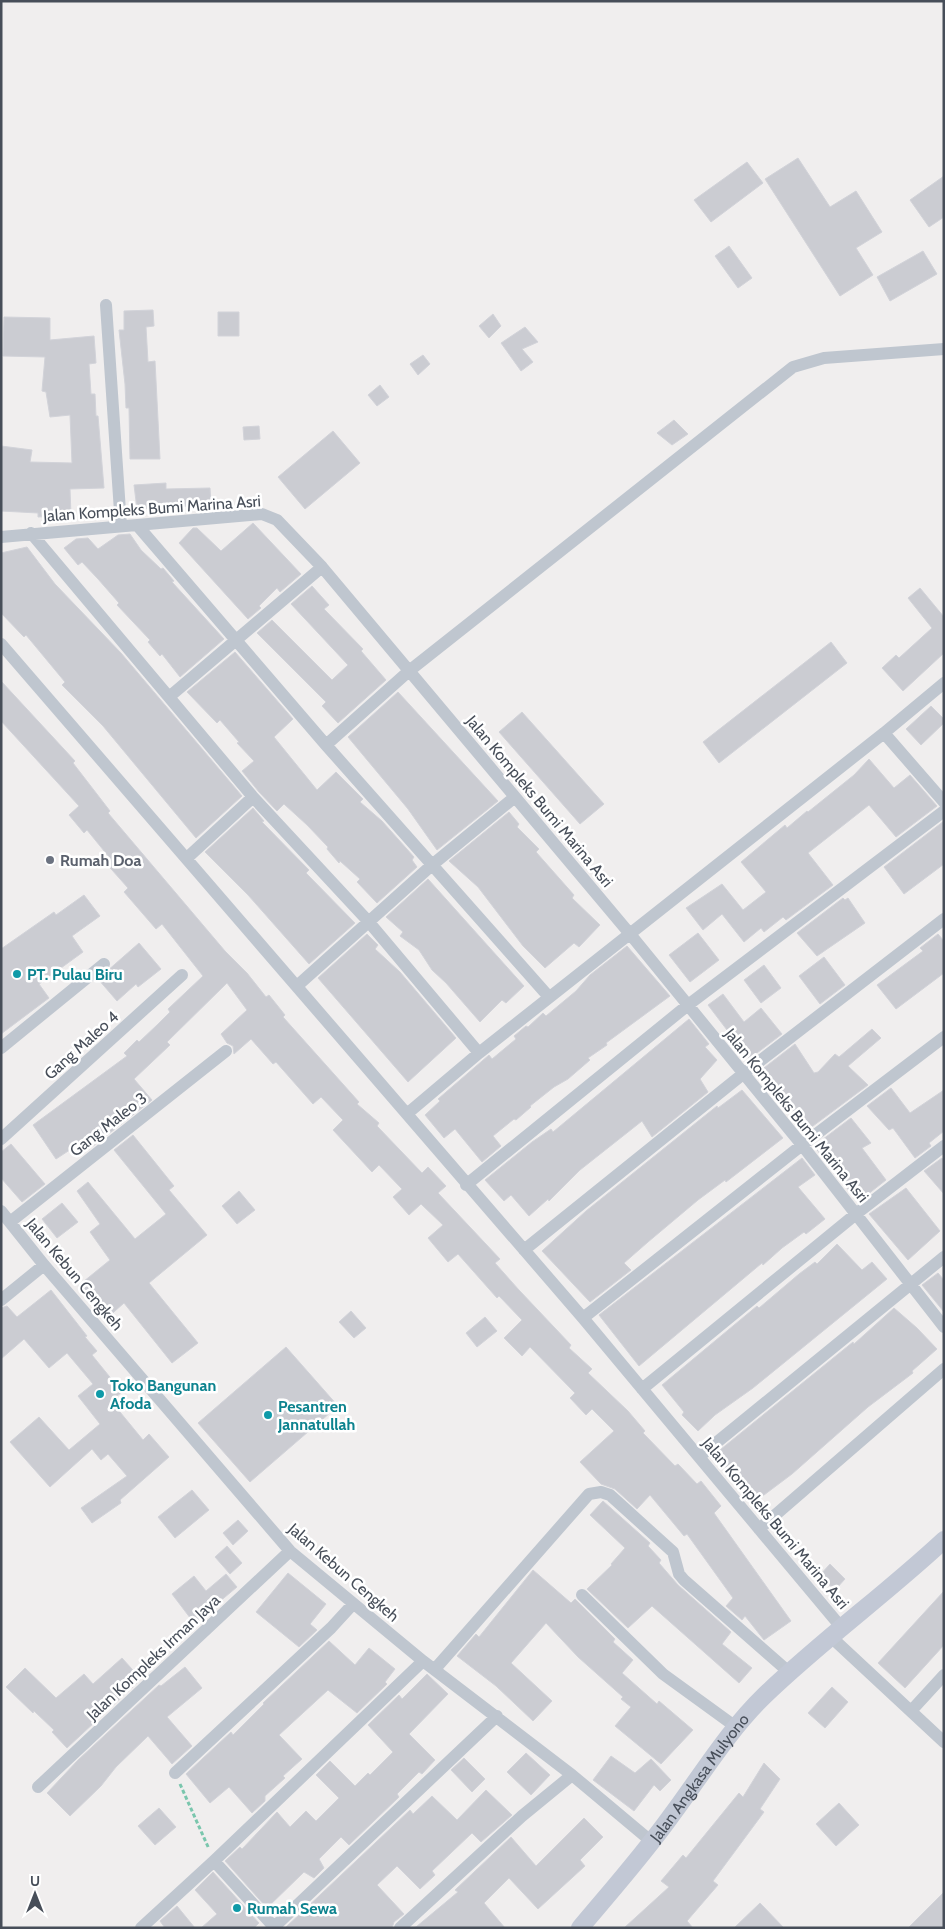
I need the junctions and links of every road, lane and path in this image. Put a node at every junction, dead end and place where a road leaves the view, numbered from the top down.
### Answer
1 (106, 305) dead end
2 (944, 349) edge
3 (137, 525) junction
4 (121, 526) junction
5 (31, 533) junction
6 (1, 537) edge
7 (322, 568) junction
8 (238, 641) junction
9 (1, 644) edge
10 (409, 671) junction
11 (944, 683) edge
12 (169, 698) junction
13 (884, 733) junction
14 (326, 745) junction
15 (253, 797) junction
16 (515, 797) junction
17 (944, 802) edge
18 (944, 811) edge
19 (187, 858) junction
20 (432, 864) junction
21 (944, 919) edge
22 (368, 921) junction
23 (630, 934) junction
24 (104, 964) dead end
25 (182, 974) dead end
26 (297, 986) junction
27 (549, 997) junction
28 (688, 1005) junction
29 (944, 1037) edge
30 (1, 1048) edge
31 (226, 1051) dead end
32 (478, 1053) junction
33 (743, 1074) junction
34 (408, 1114) junction
35 (1, 1139) edge
36 (802, 1145) junction
37 (944, 1146) edge
38 (466, 1185) junction
39 (1, 1211) edge
40 (856, 1214) junction
41 (10, 1222) junction
42 (524, 1250) junction
43 (944, 1257) edge
44 (44, 1265) junction
45 (909, 1284) junction
46 (1, 1300) edge
47 (583, 1318) junction
48 (944, 1327) edge
49 (944, 1369) edge
50 (642, 1389) junction
51 (700, 1456) junction
52 (759, 1529) junction
53 (944, 1540) edge
54 (290, 1551) junction
55 (582, 1595) dead end
56 (353, 1604) junction
57 (836, 1632) junction
58 (424, 1660) junction
59 (435, 1669) junction
60 (790, 1673) junction
61 (944, 1675) edge
62 (911, 1711) junction
63 (497, 1716) junction
64 (736, 1727) junction
65 (944, 1742) edge
66 (175, 1773) joint
67 (572, 1775) junction
68 (38, 1787) dead end
69 (652, 1842) junction
70 (214, 1861) junction
71 (141, 1928) edge
72 (274, 1928) edge
73 (400, 1928) edge
74 (580, 1928) edge

1 - 4 street
2 - 10 street
3 - 4 street, Jalan Kompleks Bumi Marina Asri
3 - 7 street, Jalan Kompleks Bumi Marina Asri
3 - 8 street
4 - 5 street, Jalan Kompleks Bumi Marina Asri
5 - 6 street, Jalan Kompleks Bumi Marina Asri
5 - 12 street
7 - 8 street
7 - 10 street, Jalan Kompleks Bumi Marina Asri
8 - 12 street
8 - 14 street
9 - 19 street, Jalan Kompleks Bumi Marina Asri
10 - 14 street
10 - 16 street, Jalan Kompleks Bumi Marina Asri
11 - 13 street
12 - 15 street
13 - 17 street
13 - 23 street
14 - 20 street
15 - 19 street
15 - 22 street
16 - 20 street
16 - 23 street, Jalan Kompleks Bumi Marina Asri
18 - 28 street
19 - 26 street, Jalan Kompleks Bumi Marina Asri
20 - 22 street
20 - 27 street
21 - 33 street
22 - 26 street
22 - 32 street
23 - 27 street
23 - 28 street, Jalan Kompleks Bumi Marina Asri
24 - 30 street
25 - 35 street, Gang Maleo 4
26 - 34 street, Jalan Kompleks Bumi Marina Asri
27 - 32 street
28 - 33 street, Jalan Kompleks Bumi Marina Asri
28 - 38 street
29 - 36 street
31 - 41 street, Gang Maleo 3
32 - 34 street
33 - 36 street, Jalan Kompleks Bumi Marina Asri
33 - 42 street
34 - 38 street, Jalan Kompleks Bumi Marina Asri
36 - 40 street, Jalan Kompleks Bumi Marina Asri
36 - 47 street
37 - 40 street
38 - 42 street, Jalan Kompleks Bumi Marina Asri
39 - 41 street, Jalan Kebun Cengkeh
40 - 45 street, Jalan Kompleks Bumi Marina Asri
40 - 50 street
41 - 44 street, Jalan Kebun Cengkeh
42 - 47 street, Jalan Kompleks Bumi Marina Asri
43 - 45 street
44 - 46 street
44 - 54 street, Jalan Kebun Cengkeh
45 - 48 street, Jalan Kompleks Bumi Marina Asri
45 - 51 street
47 - 50 street, Jalan Kompleks Bumi Marina Asri
49 - 52 street
50 - 51 street, Jalan Kompleks Bumi Marina Asri
51 - 52 street, Jalan Kompleks Bumi Marina Asri
52 - 57 street, Jalan Kompleks Bumi Marina Asri
53 - 57 main road, Jalan Angkasa Mulyono
54 - 56 street, Jalan Kebun Cengkeh
54 - 68 street, Jalan Kompleks Irman Jaya
55 - 64 street
56 - 58 street, Jalan Kebun Cengkeh
56 - 66 street
57 - 60 main road, Jalan Angkasa Mulyono
57 - 62 street
58 - 59 street, Jalan Kebun Cengkeh
58 - 70 street
59 - 60 street
59 - 63 street, Jalan Kebun Cengkeh
60 - 64 main road, Jalan Angkasa Mulyono
61 - 62 street
62 - 65 street
63 - 67 street, Jalan Kebun Cengkeh
63 - 72 street
64 - 69 main road, Jalan Angkasa Mulyono
66 - 70 path
67 - 69 street, Jalan Kebun Cengkeh
67 - 73 street
69 - 74 main road, Jalan Angkasa Mulyono
70 - 71 street
70 - 72 street

